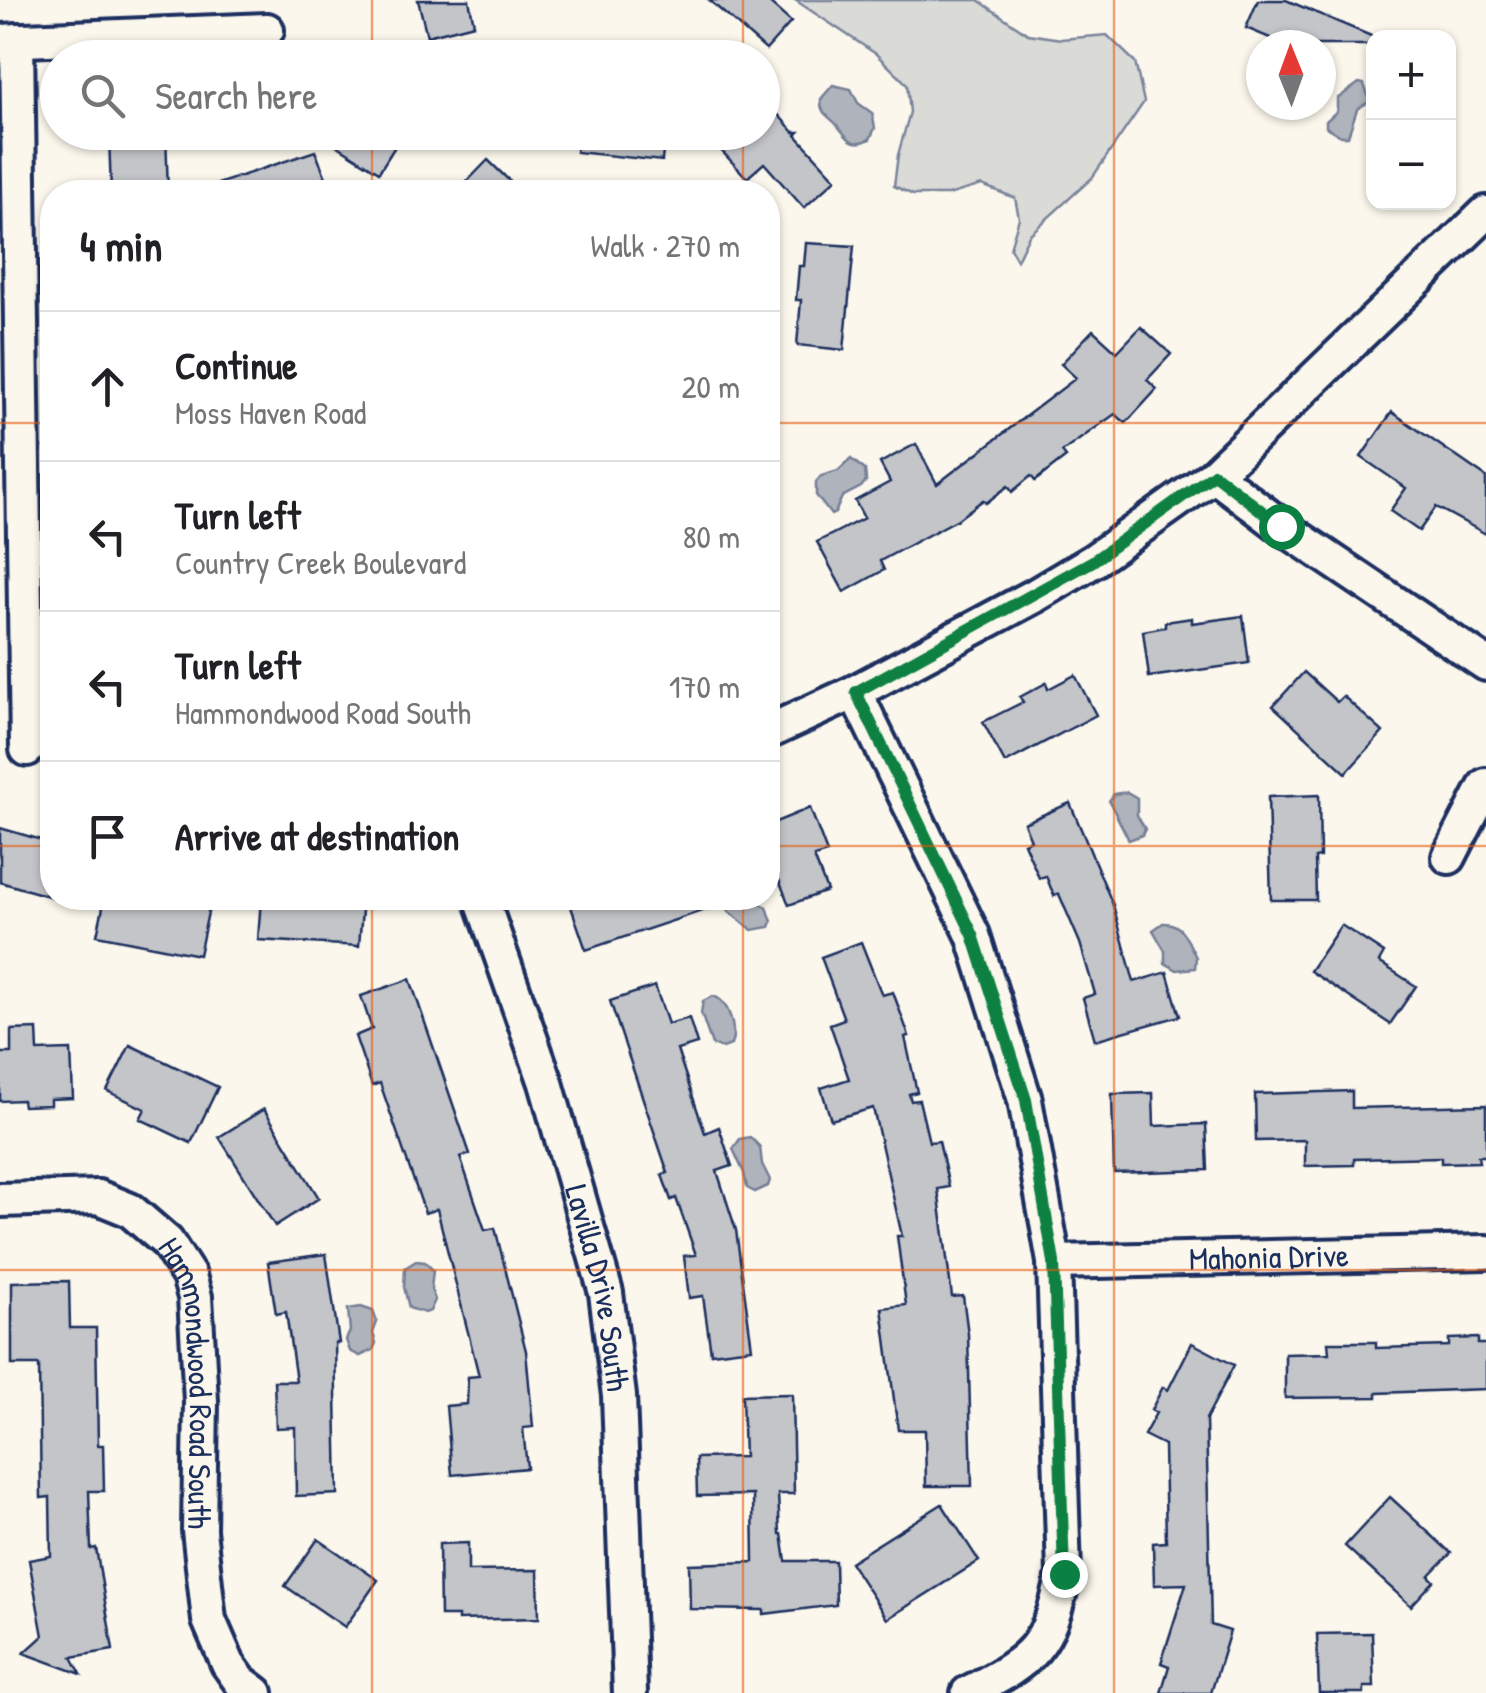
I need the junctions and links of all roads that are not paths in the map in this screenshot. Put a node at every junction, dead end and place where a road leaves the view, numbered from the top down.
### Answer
1 (266, 30) dead end
2 (9, 40) edge
3 (1486, 212) edge
4 (1214, 474) junction
5 (1486, 664) edge
6 (856, 692) junction
7 (780, 727) edge
8 (27, 749) edge
9 (1486, 785) edge
10 (1449, 858) dead end
11 (485, 910) edge
12 (0, 1200) edge
13 (1486, 1252) edge
14 (1054, 1262) junction
15 (256, 1693) edge
16 (630, 1693) edge
17 (968, 1693) edge

1 - 2 street
2 - 8 street
3 - 4 street
4 - 5 street
4 - 6 street
6 - 7 street
6 - 14 street
9 - 10 street
11 - 16 street, Lavilla Drive South
12 - 15 street, Hammondwood Road South
13 - 14 street, Mahonia Drive
14 - 17 street

